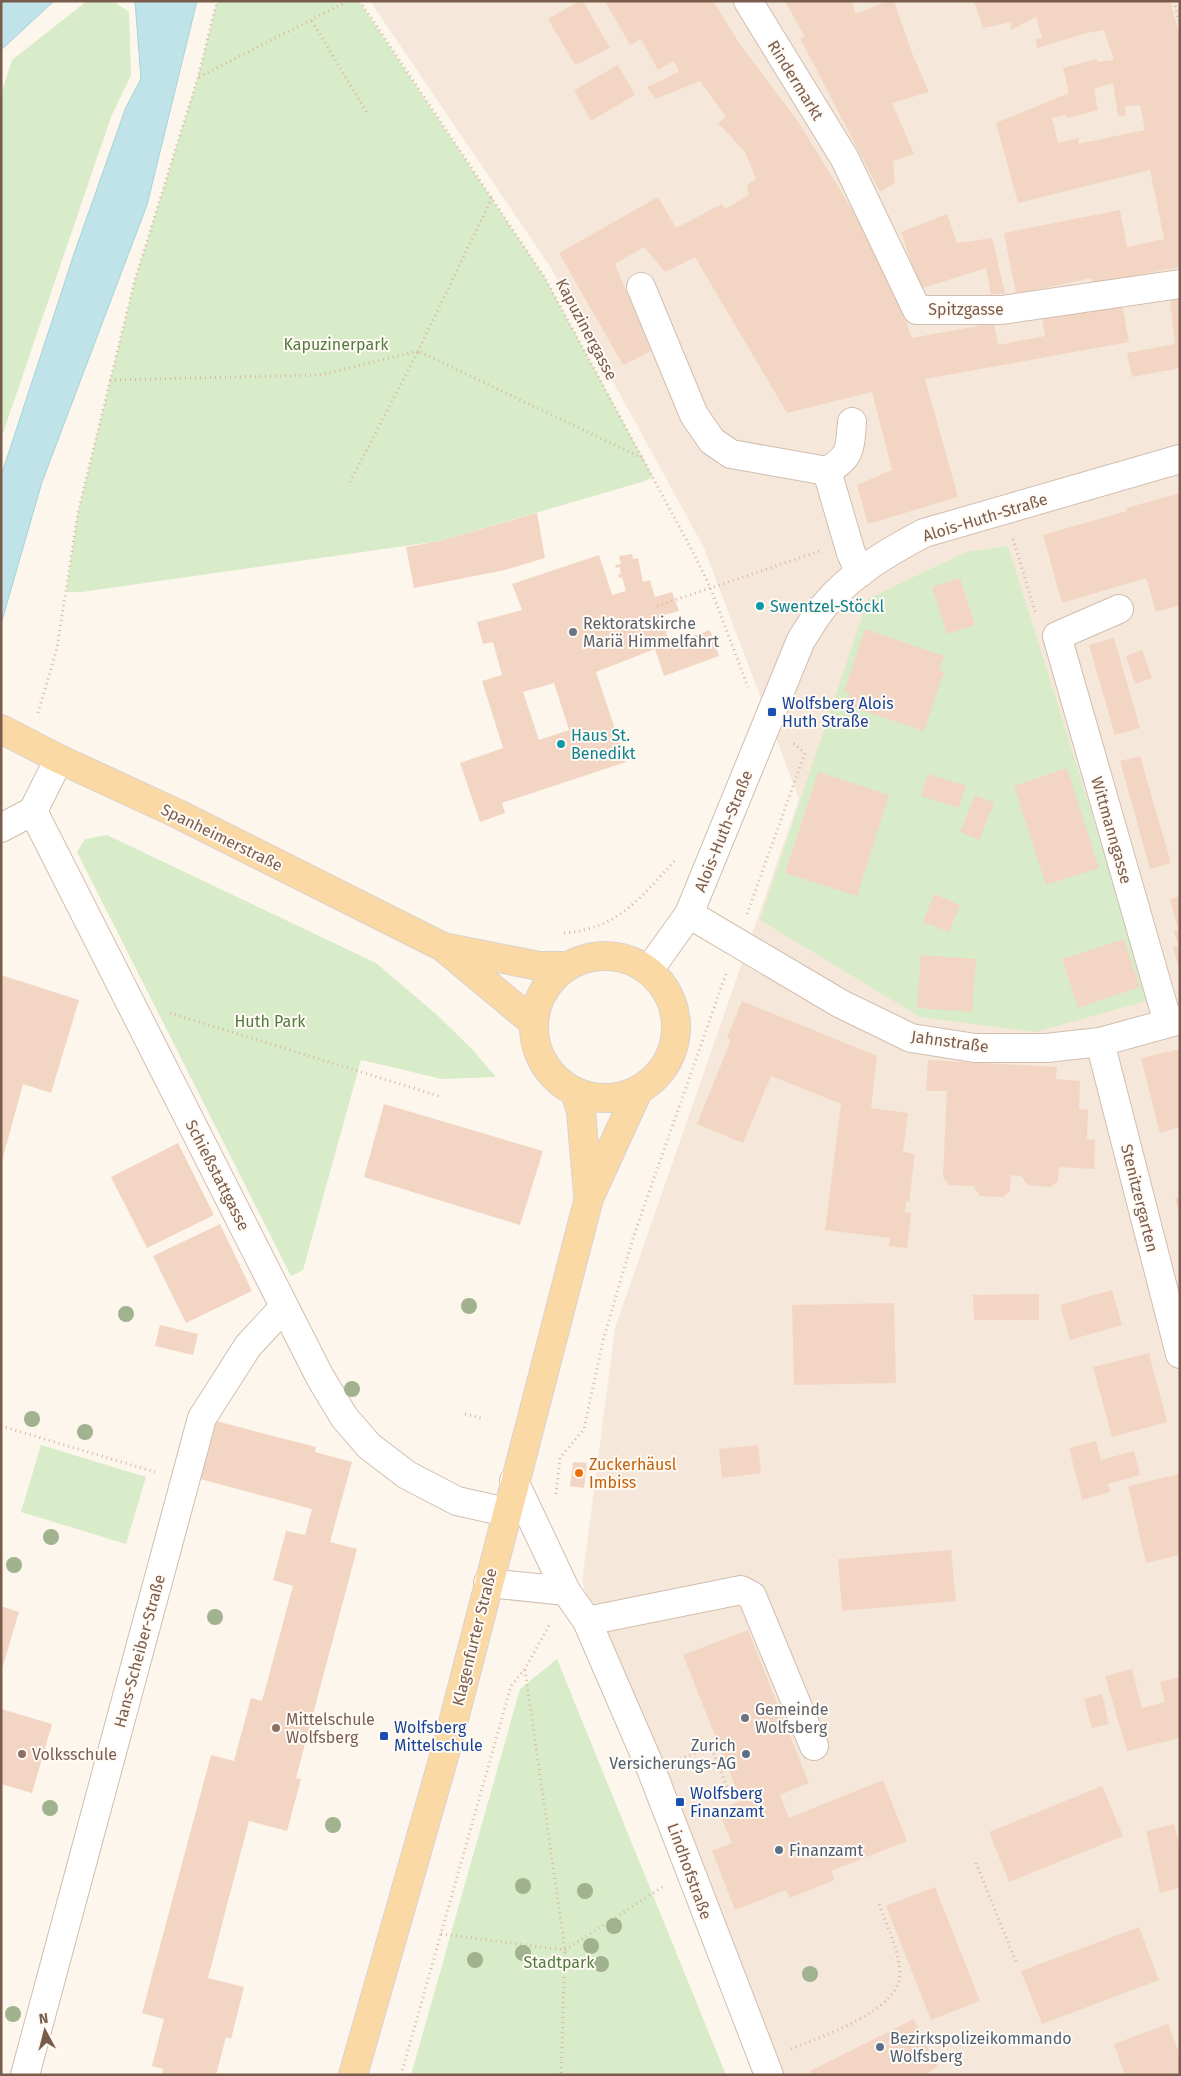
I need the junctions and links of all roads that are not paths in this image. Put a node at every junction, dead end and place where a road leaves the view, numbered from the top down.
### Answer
1 (748, 1) edge
2 (845, 159) joint
3 (1180, 284) edge
4 (641, 287) dead end
5 (852, 422) dead end
6 (1180, 459) edge
7 (827, 471) junction
8 (860, 573) junction
9 (1119, 609) dead end
10 (6, 731) edge
11 (59, 760) junction
12 (33, 811) junction
13 (1, 828) edge
14 (690, 914) junction
15 (443, 947) junction
16 (567, 966) junction
17 (649, 970) junction
18 (1174, 1022) edge
19 (534, 1023) junction
20 (1100, 1042) junction
21 (638, 1091) junction
22 (575, 1092) junction
23 (589, 1198) junction
24 (284, 1307) junction
25 (1180, 1354) edge
26 (514, 1481) junction
27 (506, 1512) junction
28 (488, 1583) junction
29 (566, 1591) junction
30 (587, 1621) junction
31 (814, 1746) dead end
32 (766, 2068) edge
33 (25, 2075) edge
34 (353, 2075) edge

1 - 2 street, Rindermarkt
2 - 3 street, Spitzgasse
4 - 7 street
5 - 7 street
6 - 8 street, Alois-Huth-Straße
7 - 8 street
8 - 14 street, Alois-Huth-Straße
9 - 18 street, Wittmanngasse
10 - 11 main road, Spanheimerstraße
11 - 12 street
11 - 15 main road, Spanheimerstraße
12 - 13 street
12 - 24 street, Schießstattgasse
14 - 17 street, Alois-Huth-Straße
14 - 20 street, Jahnstraße
15 - 16 main road, Spanheimerstraße
15 - 19 main road, Spanheimerstraße
16 - 17 main road
16 - 19 main road
17 - 21 main road
18 - 20 street, Jahnstraße
19 - 22 main road
20 - 25 street, Stenitzergarten
21 - 22 main road
21 - 23 main road, Klagenfurter Straße
22 - 23 main road, Klagenfurter Straße
23 - 26 main road, Klagenfurter Straße
24 - 27 street, Schießstattgasse
24 - 33 street, Hans-Scheiber-Straße
26 - 27 main road, Klagenfurter Straße
26 - 29 street, Lindhofstraße
27 - 28 main road, Klagenfurter Straße
28 - 29 street
28 - 34 main road, Klagenfurter Straße
29 - 30 street, Lindhofstraße
30 - 31 street
30 - 32 street, Lindhofstraße

